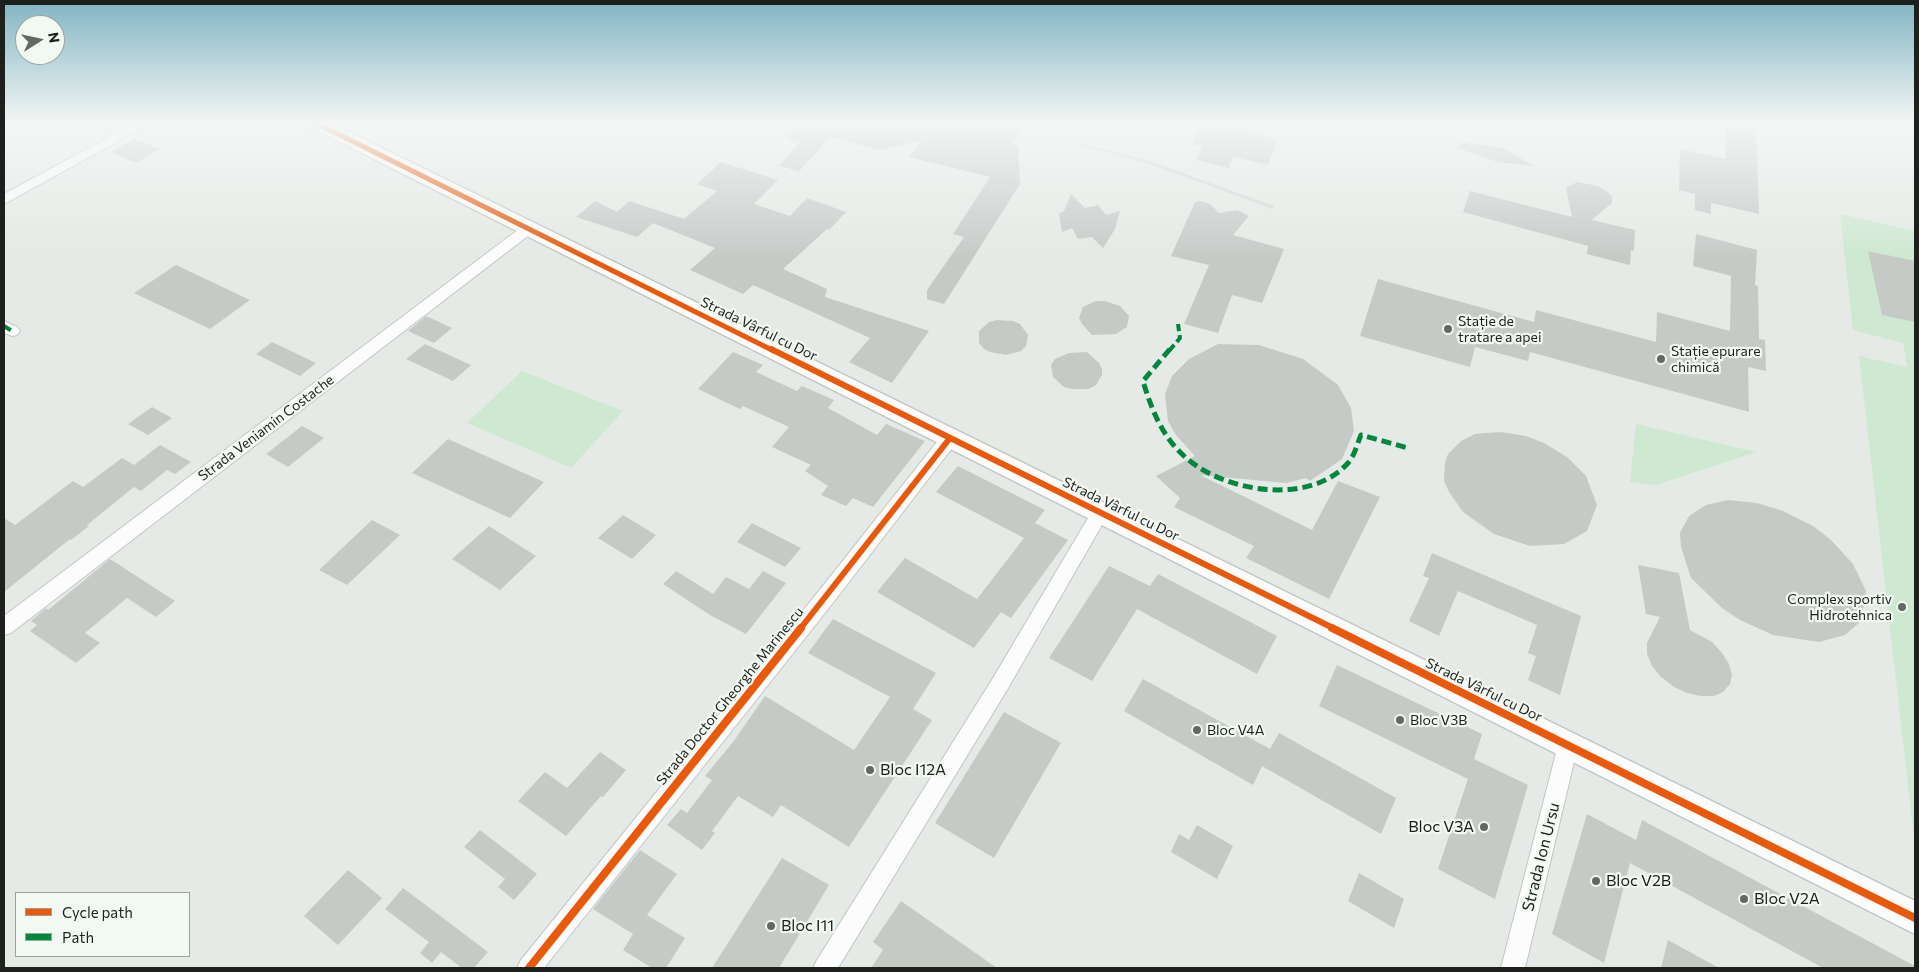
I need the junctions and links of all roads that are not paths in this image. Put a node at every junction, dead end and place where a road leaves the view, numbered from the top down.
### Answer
1 (63, 168) edge
2 (406, 168) edge
3 (4, 200) edge
4 (528, 229) junction
5 (950, 438) junction
6 (1100, 513) junction
7 (4, 626) edge
8 (1568, 746) junction
9 (1915, 918) edge
10 (529, 968) edge
11 (825, 968) edge
12 (1513, 968) edge

1 - 3 street
2 - 4 street, Strada Vârful cu Dor
4 - 5 street, Strada Vârful cu Dor
4 - 7 street, Strada Veniamin Costache
5 - 6 street, Strada Vârful cu Dor
5 - 10 street, Strada Doctor Gheorghe Marinescu
6 - 8 street, Strada Vârful cu Dor
6 - 11 street
8 - 9 street, Strada Vârful cu Dor
8 - 12 street, Strada Ion Ursu

